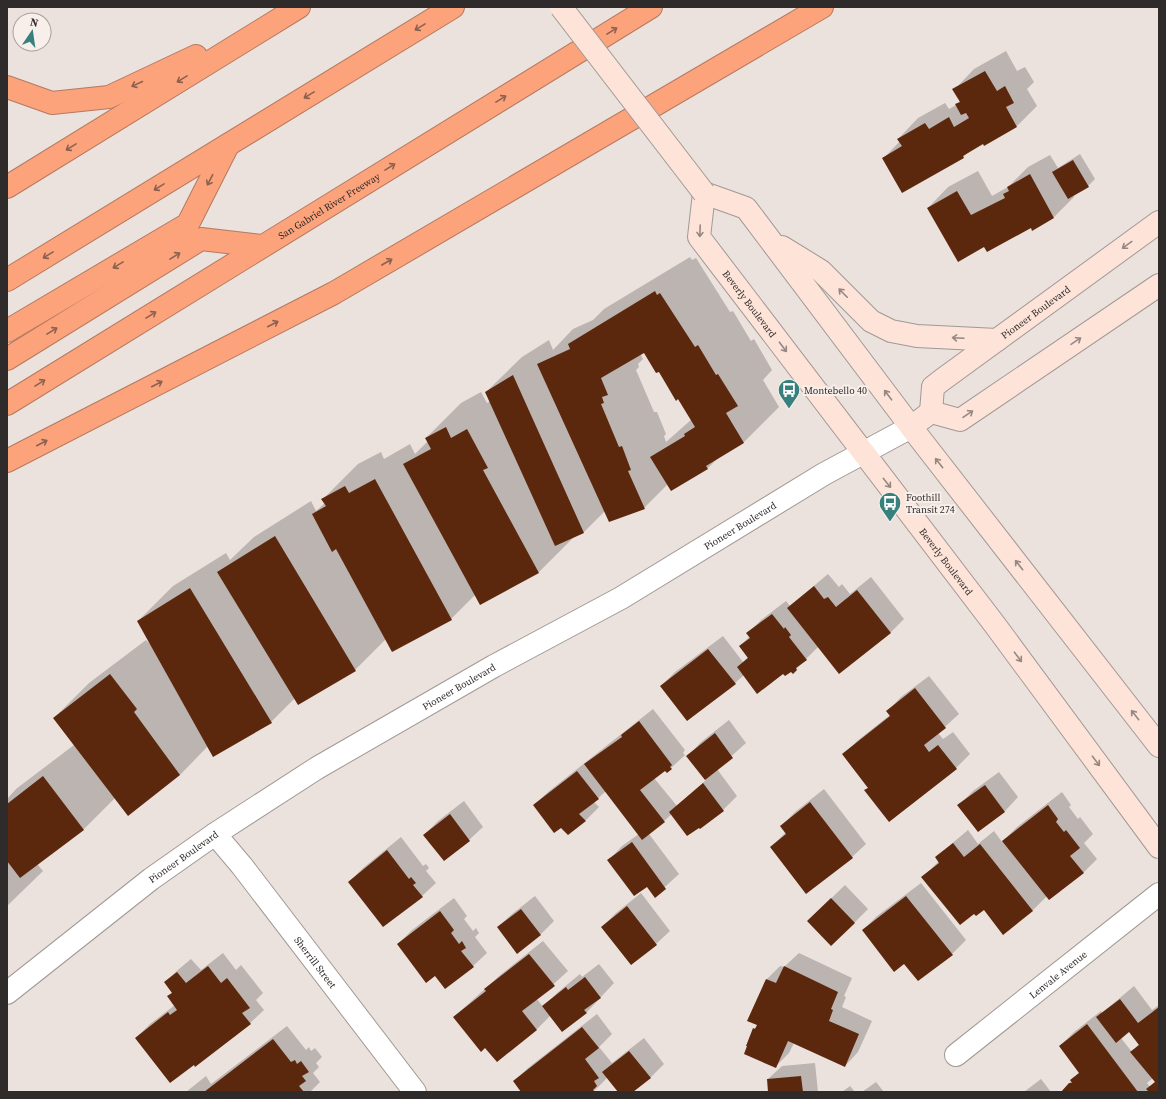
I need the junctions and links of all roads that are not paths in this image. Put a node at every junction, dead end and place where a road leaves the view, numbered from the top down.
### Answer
1 (299, 7) edge
2 (453, 7) edge
3 (561, 7) edge
4 (651, 7) edge
5 (822, 7) edge
6 (7, 87) edge
7 (228, 145) junction
8 (7, 187) edge
9 (704, 193) junction
10 (1159, 222) edge
11 (771, 240) junction
12 (261, 246) junction
13 (7, 280) edge
14 (1159, 285) edge
15 (7, 331) edge
16 (997, 340) junction
17 (7, 359) edge
18 (7, 404) edge
19 (931, 412) junction
20 (911, 427) junction
21 (862, 453) junction
22 (7, 461) edge
23 (1159, 746) edge
24 (215, 834) junction
25 (1159, 847) edge
26 (1159, 894) edge
27 (7, 993) edge
28 (956, 1055) dead end
29 (415, 1092) edge

1 -> 6 highway
1 -> 8 highway
2 -> 7 highway
3 - 9 main road, bridge
12 -> 4 highway, San Gabriel River Freeway
22 -> 5 highway
7 -> 13 highway
7 -> 15 highway
9 - 11 main road
9 -> 21 main road, Beverly Boulevard
10 -> 16 main road, Pioneer Boulevard
16 -> 11 main road
20 -> 11 main road
17 -> 12 highway
18 -> 12 highway, San Gabriel River Freeway
19 -> 14 main road
16 - 19 main road, Pioneer Boulevard
19 - 20 main road, Pioneer Boulevard
20 - 21 street, Pioneer Boulevard
23 -> 20 main road
21 - 24 street, Pioneer Boulevard
21 -> 25 main road, Beverly Boulevard
24 - 27 street, Pioneer Boulevard
24 - 29 street, Sherrill Street
26 - 28 street, Lenvale Avenue

